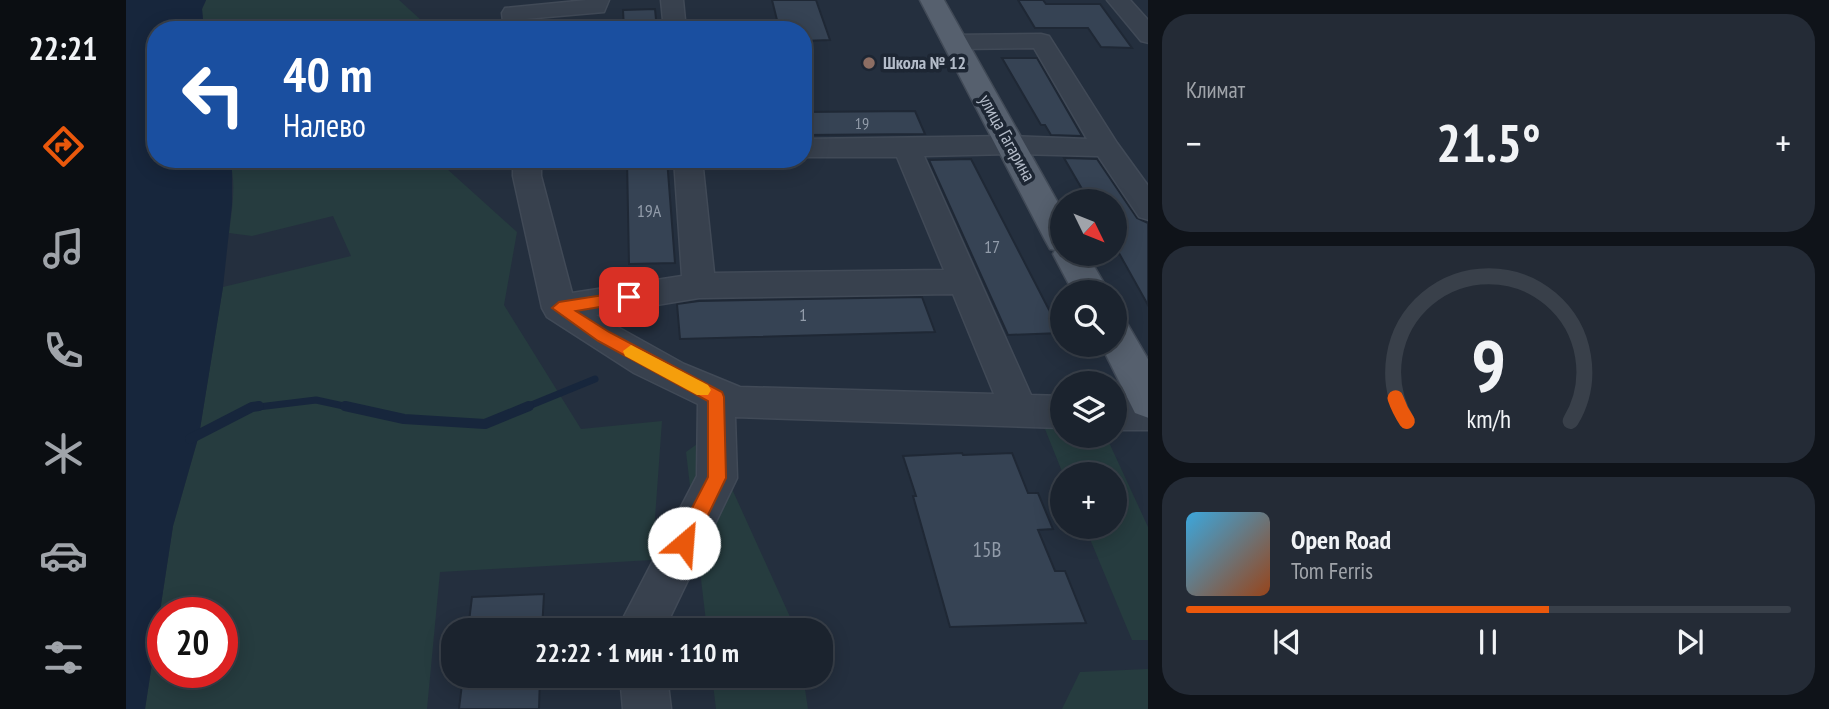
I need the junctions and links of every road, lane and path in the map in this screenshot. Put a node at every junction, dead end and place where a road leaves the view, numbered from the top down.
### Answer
1 (598, 0) edge
2 (672, 0) edge
3 (932, 0) edge
4 (1118, 0) edge
5 (508, 14) edge
6 (674, 21) edge
7 (1148, 36) edge
8 (954, 42) junction
9 (1011, 145) junction
10 (812, 148) edge
11 (907, 148) junction
12 (1106, 148) junction
13 (527, 168) edge
14 (689, 168) edge
15 (1148, 210) edge
16 (1050, 218) edge
17 (965, 282) junction
18 (699, 286) junction
19 (559, 308) junction
20 (1126, 357) edge
21 (716, 397) junction
22 (1148, 401) edge
23 (1019, 409) junction
24 (1050, 411) edge
25 (1127, 414) edge
26 (1148, 414) edge
27 (646, 618) edge
28 (644, 688) edge
29 (647, 709) edge

1 - 5 street
2 - 6 street
3 - 8 main road, улица Гагарина
4 - 7 street
8 - 9 main road, улица Гагарина
8 - 12 street
9 - 11 street
9 - 12 street
9 - 16 main road, улица Гагарина
10 - 11 street
11 - 17 street
12 - 15 street
13 - 19 street
14 - 18 street
17 - 18 street
17 - 23 street
18 - 19 street
19 - 21 street
20 - 22 main road
21 - 23 street
21 - 27 street
23 - 24 street
25 - 26 street
28 - 29 street

